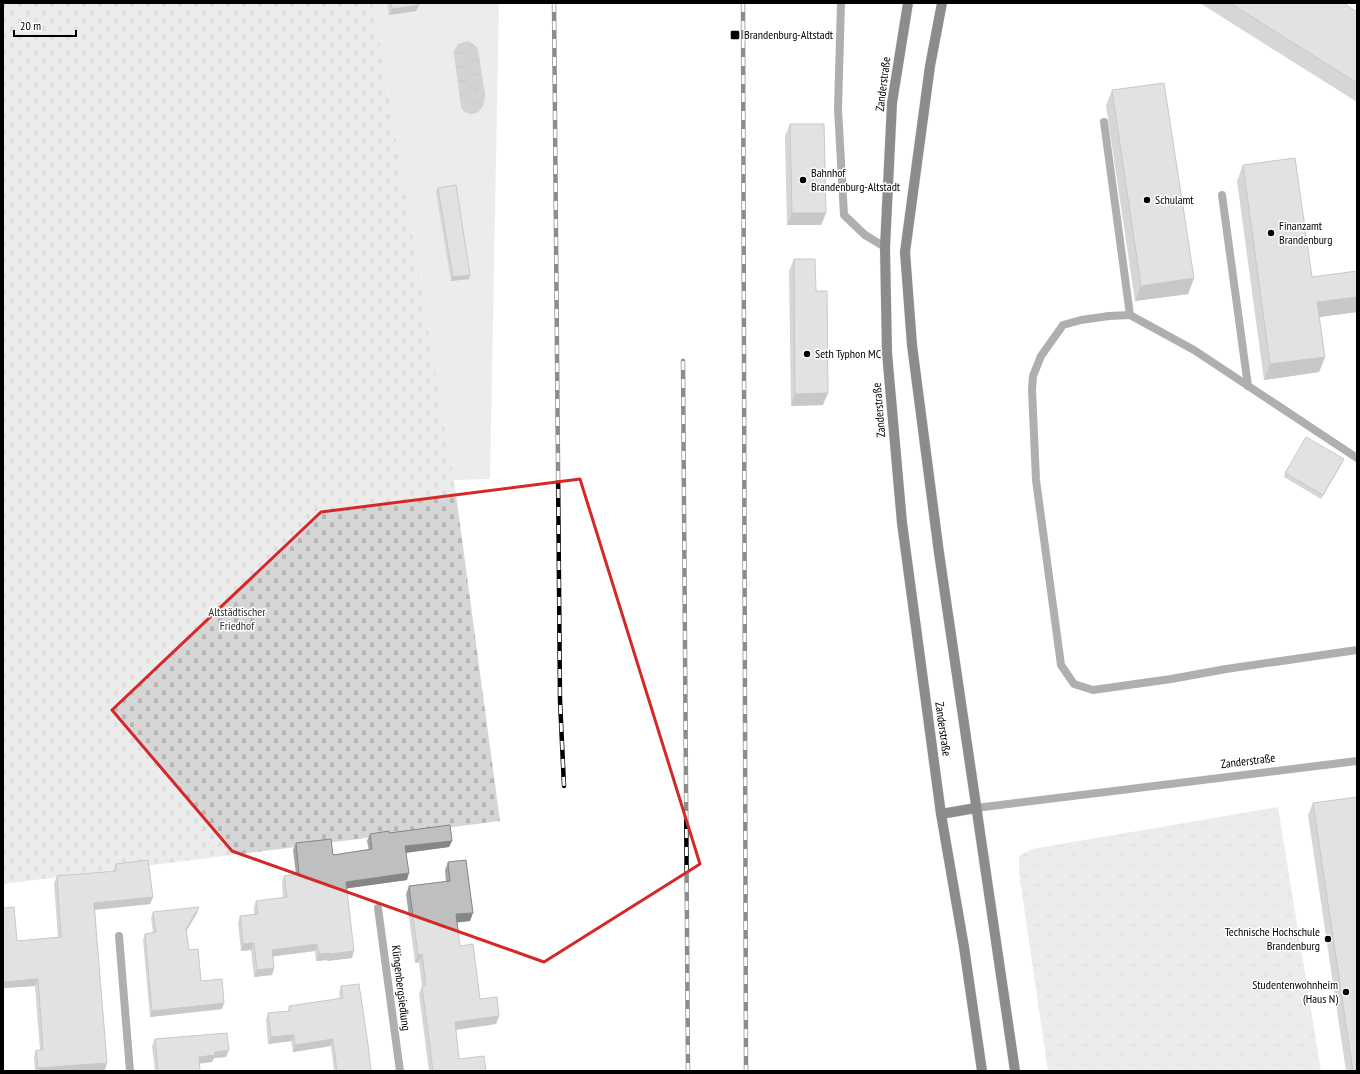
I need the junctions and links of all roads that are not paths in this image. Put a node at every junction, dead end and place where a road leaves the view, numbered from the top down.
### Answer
1 (841, 3) edge
2 (908, 3) edge
3 (942, 3) edge
4 (1104, 122) dead end
5 (1222, 195) dead end
6 (885, 247) junction
7 (1130, 315) junction
8 (1248, 386) junction
9 (1357, 458) edge
10 (1357, 650) edge
11 (1357, 761) edge
12 (976, 808) junction
13 (941, 814) junction
14 (378, 908) dead end
15 (119, 936) dead end
16 (130, 1071) edge
17 (400, 1071) edge
18 (982, 1071) edge
19 (1015, 1071) edge

1 - 6 street
2 - 6 main road, Zanderstraße
3 - 12 main road, Zanderstraße
4 - 7 street
5 - 8 street
6 - 13 main road, Zanderstraße
7 - 8 street
7 - 10 street
8 - 9 street
11 - 12 street, Zanderstraße
12 - 13 main road, Zanderstraße
12 - 19 main road, Zanderstraße
13 - 18 main road, Zanderstraße
14 - 17 street, Klingenbergsiedlung
15 - 16 street

